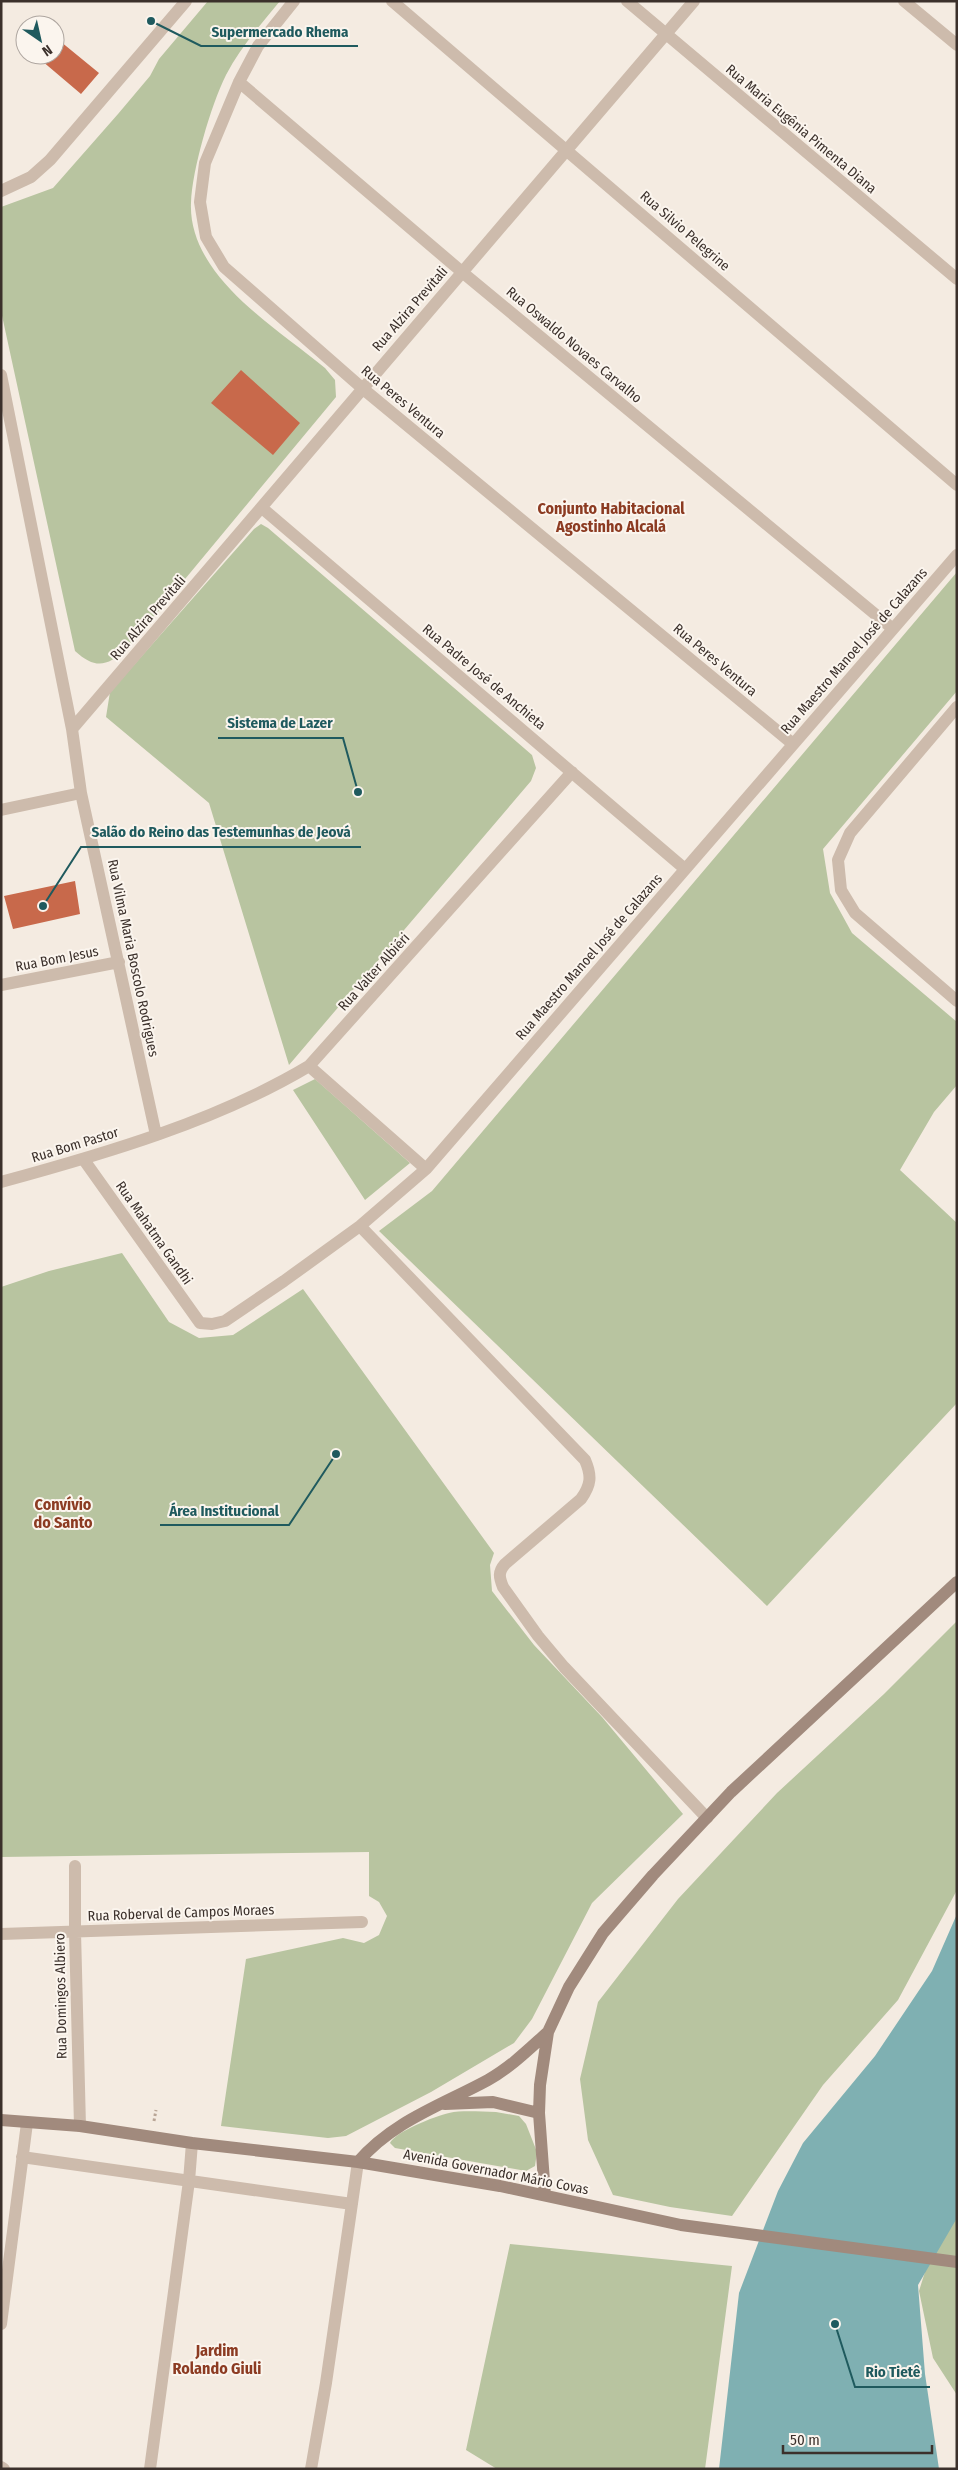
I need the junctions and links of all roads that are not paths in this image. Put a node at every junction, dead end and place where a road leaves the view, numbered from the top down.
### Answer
1 (186, 1) edge
2 (294, 1) edge
3 (392, 1) edge
4 (627, 1) edge
5 (694, 1) edge
6 (904, 1) edge
7 (665, 34) junction
8 (957, 45) edge
9 (239, 82) junction
10 (567, 149) junction
11 (1, 191) edge
12 (462, 272) junction
13 (957, 278) edge
14 (1, 375) edge
15 (362, 388) junction
16 (957, 485) edge
17 (262, 508) junction
18 (957, 555) edge
19 (893, 629) junction
20 (957, 707) edge
21 (72, 729) junction
22 (793, 744) junction
23 (572, 772) junction
24 (81, 793) junction
25 (1, 810) edge
26 (685, 870) junction
27 (119, 962) junction
28 (1, 985) edge
29 (957, 1001) edge
30 (309, 1066) junction
31 (156, 1135) junction
32 (84, 1160) junction
33 (426, 1169) junction
34 (1, 1182) edge
35 (360, 1226) junction
36 (200, 1324) joint
37 (957, 1582) edge
38 (707, 1818) junction
39 (75, 1866) dead end
40 (362, 1922) dead end
41 (75, 1932) junction
42 (1, 1934) edge
43 (548, 2032) junction
44 (437, 2105) junction
45 (539, 2113) junction
46 (1, 2120) edge
47 (27, 2123) junction
48 (80, 2126) junction
49 (192, 2143) junction
50 (22, 2157) junction
51 (358, 2162) junction
52 (189, 2181) junction
53 (545, 2195) junction
54 (352, 2204) junction
55 (957, 2262) edge
56 (1, 2324) edge
57 (150, 2469) edge
58 (311, 2469) edge

1 - 11 street
2 - 9 street, Rua Peres Ventura
3 - 10 street, Rua Silvio Pelegrine
4 - 7 street, Rua Maria Eugênia Pimenta Diana
5 - 7 street, Rua Alzira Previtali
6 - 8 street
7 - 10 street, Rua Alzira Previtali
7 - 13 street, Rua Maria Eugênia Pimenta Diana
9 - 12 street, Rua Oswaldo Novaes Carvalho
9 - 15 street, Rua Peres Ventura
10 - 12 street, Rua Alzira Previtali
10 - 16 street, Rua Silvio Pelegrine
12 - 15 street, Rua Alzira Previtali
12 - 19 street, Rua Oswaldo Novaes Carvalho
14 - 21 street, Rua Vilma Maria Boscolo Rodrigues
15 - 17 street, Rua Alzira Previtali
15 - 22 street, Rua Peres Ventura
17 - 21 street, Rua Alzira Previtali
17 - 23 street, Rua Padre José de Anchieta
18 - 19 street, Rua Maestro Manoel José de Calazans
19 - 22 street, Rua Maestro Manoel José de Calazans
20 - 29 street
21 - 24 street, Rua Vilma Maria Boscolo Rodrigues
22 - 26 street, Rua Maestro Manoel José de Calazans
23 - 26 street, Rua Padre José de Anchieta
23 - 30 street, Rua Valter Albiéri
24 - 25 street
24 - 27 street, Rua Vilma Maria Boscolo Rodrigues
26 - 33 street, Rua Maestro Manoel José de Calazans
27 - 28 street, Rua Bom Jesus
27 - 31 street, Rua Vilma Maria Boscolo Rodrigues
30 - 31 street, Rua Valter Albiéri
30 - 33 street
31 - 32 street, Rua Bom Pastor
32 - 34 street, Rua Bom Pastor
32 - 36 street, Rua Mahatma Gandhi
33 - 35 street, Rua Maestro Manoel José de Calazans
35 - 36 street, Rua Maestro Manoel José de Calazans
35 - 38 street
37 - 38 street
38 - 43 street
39 - 41 street, Rua Domingos Albiero
40 - 41 street, Rua Roberval de Campos Moraes
41 - 42 street, Rua Roberval de Campos Moraes
41 - 48 street, Rua Domingos Albiero
43 - 44 street
43 - 45 street
44 - 45 street
44 - 51 street
45 - 53 street
46 - 47 street, Avenida Governador Mário Covas
47 - 48 street, Avenida Governador Mário Covas
47 - 50 street
48 - 49 street, Avenida Governador Mário Covas
49 - 51 street, Avenida Governador Mário Covas
49 - 52 street
50 - 52 street
50 - 56 street
51 - 53 street, Avenida Governador Mário Covas
51 - 54 street
52 - 54 street
52 - 57 street
53 - 55 street, Avenida Governador Mário Covas
54 - 58 street

